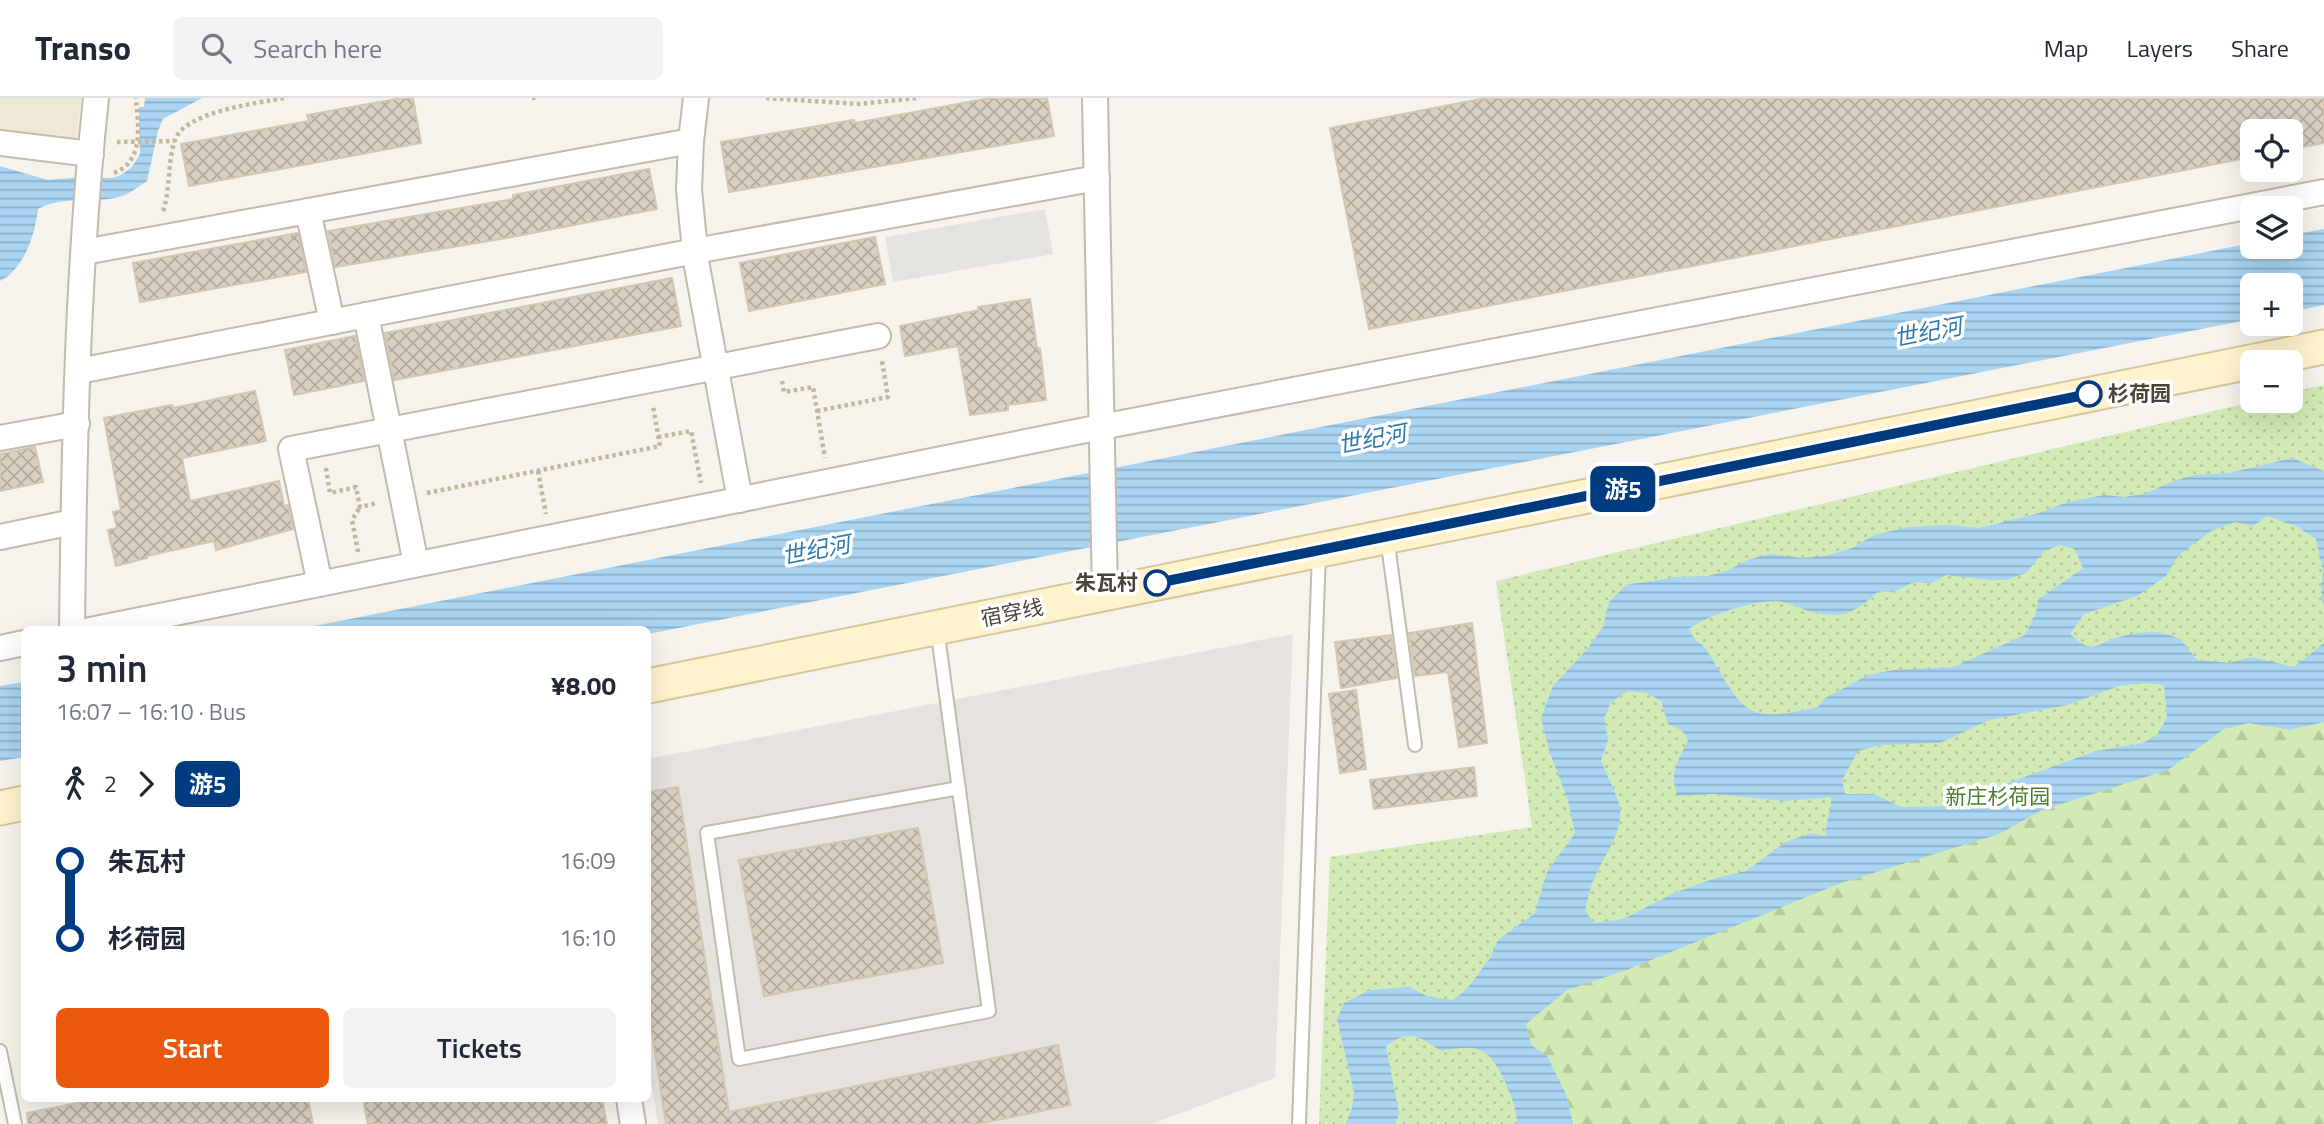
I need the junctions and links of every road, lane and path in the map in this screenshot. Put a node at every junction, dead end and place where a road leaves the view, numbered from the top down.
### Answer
1 (96, 98) edge
2 (284, 98) edge
3 (531, 98) edge
4 (537, 98) edge
5 (696, 98) edge
6 (766, 98) edge
7 (917, 98) edge
8 (1095, 98) edge
9 (174, 141) junction
10 (691, 141) junction
11 (140, 142) dead end
12 (0, 144) edge
13 (91, 154) junction
14 (1097, 178) junction
15 (2324, 192) edge
16 (308, 211) junction
17 (148, 240) junction
18 (695, 251) junction
19 (84, 252) junction
20 (366, 315) junction
21 (332, 322) junction
22 (878, 336) joint
23 (2324, 347) edge
24 (778, 356) junction
25 (715, 367) junction
26 (79, 371) junction
27 (649, 380) junction
28 (817, 411) junction
29 (77, 424) junction
30 (388, 430) junction
31 (1102, 433) junction
32 (658, 437) junction
33 (0, 439) edge
34 (321, 443) junction
35 (538, 471) junction
36 (829, 481) junction
37 (402, 498) junction
38 (740, 500) junction
39 (705, 506) junction
40 (360, 507) junction
41 (73, 523) junction
42 (1387, 536) junction
43 (0, 537) edge
44 (551, 537) junction
45 (1319, 550) junction
46 (416, 564) junction
47 (363, 575) junction
48 (1104, 578) junction
49 (320, 584) junction
50 (72, 626) edge
51 (110, 626) edge
52 (937, 628) junction
53 (21, 644) edge
54 (0, 648) edge
55 (651, 686) edge
56 (1415, 745) dead end
57 (959, 788) junction
58 (21, 804) edge
59 (0, 808) edge
60 (0, 1051) edge
61 (629, 1102) edge
62 (15, 1124) edge
63 (633, 1124) edge
64 (1299, 1124) edge

1 - 13 street
2 - 9 path
3 - 4 path
5 - 10 street
6 - 7 path
8 - 14 street
9 - 11 path
9 - 17 path
10 - 16 street
10 - 18 street
12 - 13 street
13 - 19 street
14 - 18 street
14 - 31 street
15 - 31 street
16 - 17 street
16 - 21 street
17 - 19 street
18 - 20 street
18 - 25 street
19 - 26 street
20 - 21 street
20 - 30 street
21 - 26 street
22 - 24 street
22 - 28 path
23 - 42 main road, 宿穿线
24 - 25 street
24 - 28 path
25 - 27 street
25 - 38 street
26 - 29 street
27 - 30 street
27 - 32 path
28 - 36 path
29 - 33 street
29 - 41 street
30 - 34 street
30 - 37 street
31 - 36 street
31 - 48 street
32 - 35 path
32 - 39 path
34 - 40 path
34 - 49 street
35 - 37 path
35 - 44 path
36 - 38 street
37 - 40 path
37 - 46 street
38 - 39 street
39 - 44 street
40 - 47 path
41 - 43 street
41 - 50 street
42 - 45 main road, 宿穿线
42 - 56 lane
44 - 46 street
45 - 48 main road, 宿穿线
45 - 64 lane
46 - 47 street
47 - 49 street
48 - 52 main road, 宿穿线
49 - 51 street
52 - 55 main road, 宿穿线
52 - 57 lane
53 - 54 street
57 - 57 lane
58 - 59 main road
60 - 62 lane
61 - 63 street

